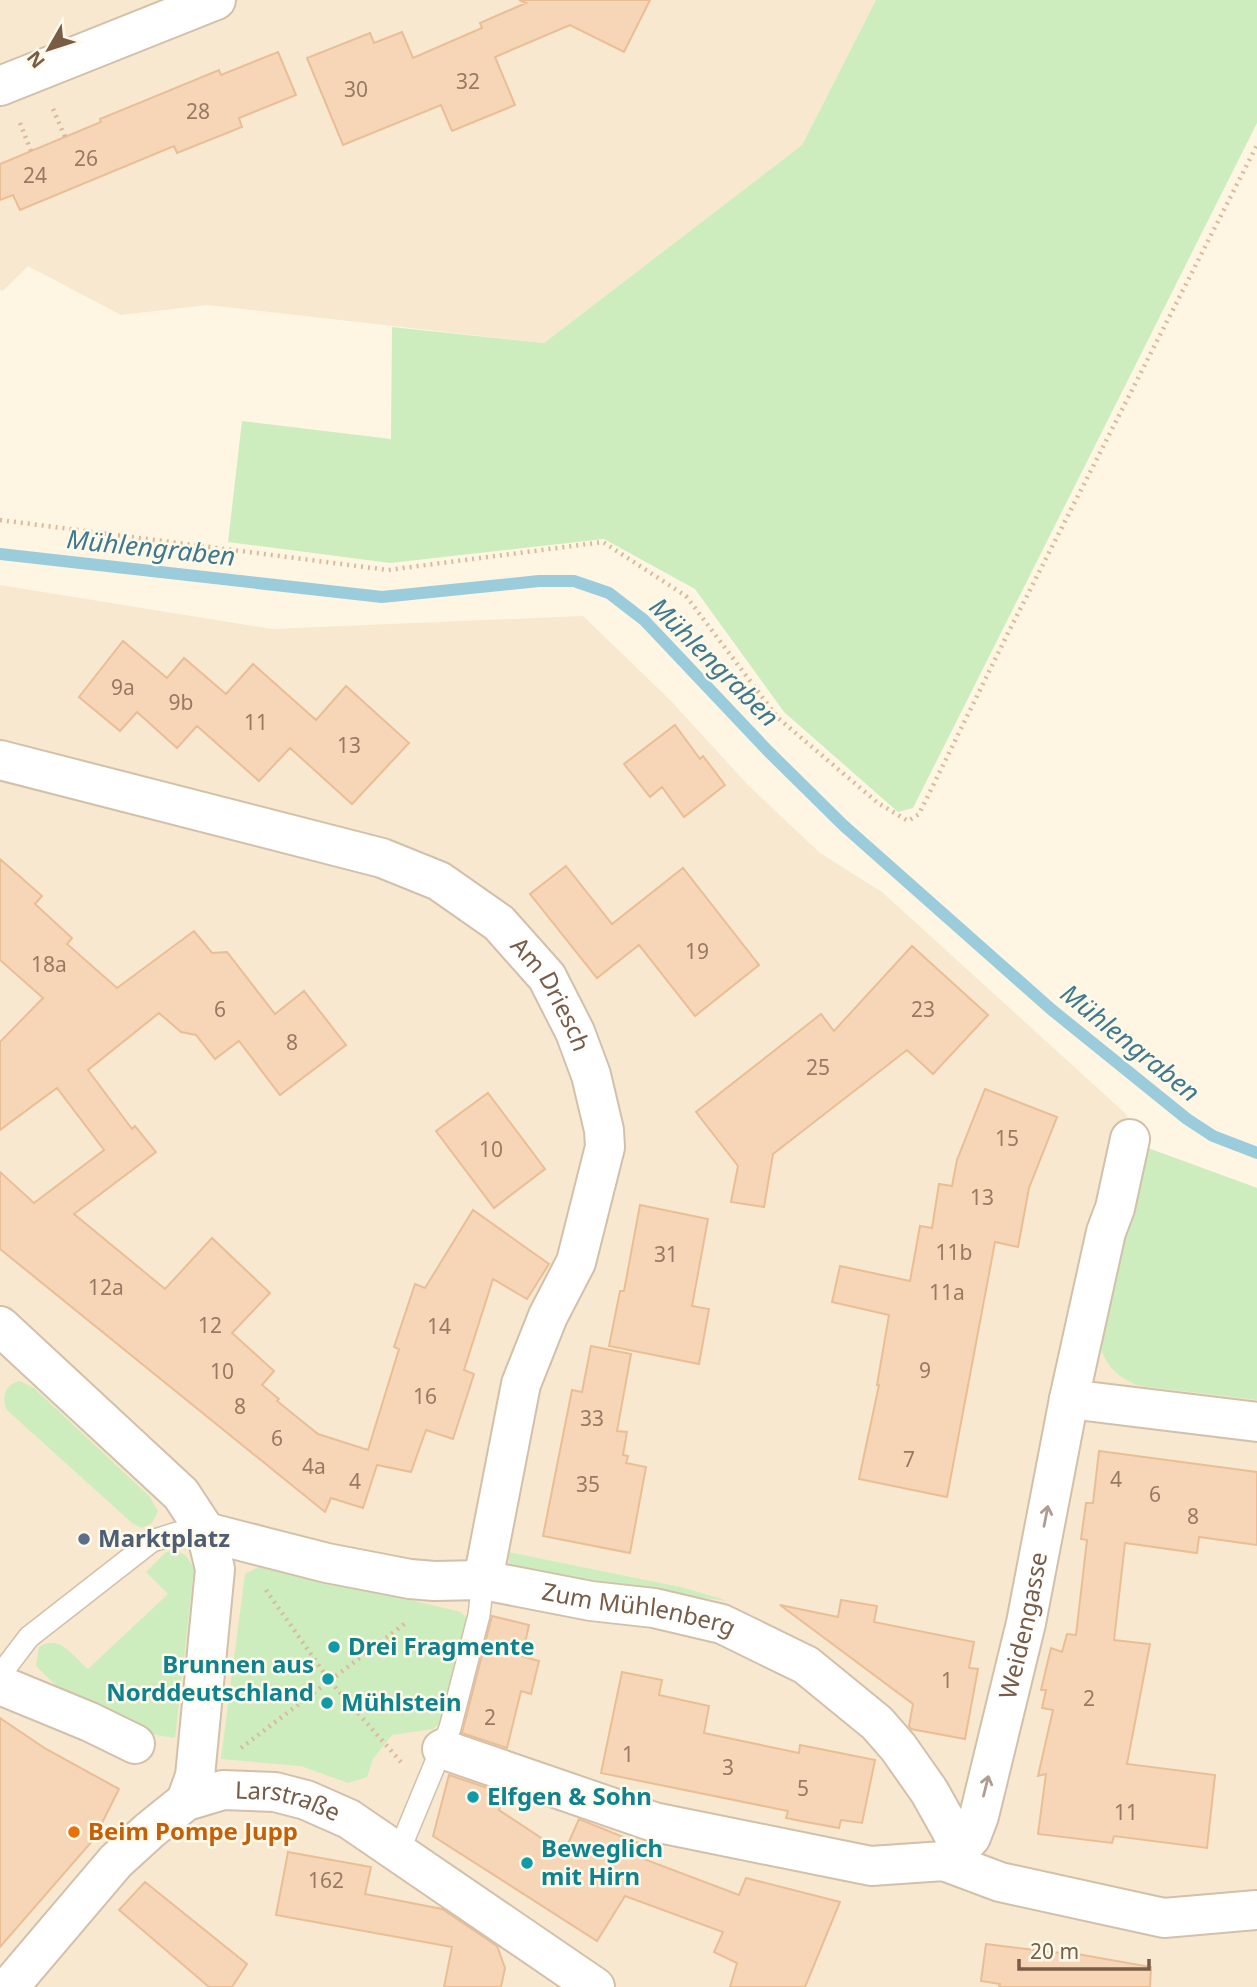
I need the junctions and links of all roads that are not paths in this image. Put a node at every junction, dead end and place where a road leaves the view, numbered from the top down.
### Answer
1 (216, 0) edge
2 (0, 86) edge
3 (0, 760) edge
4 (1130, 1139) dead end
5 (0, 1325) edge
6 (1069, 1399) junction
7 (1257, 1422) edge
8 (221, 1537) junction
9 (483, 1580) junction
10 (0, 1675) edge
11 (0, 1685) edge
12 (135, 1744) dead end
13 (442, 1749) junction
14 (186, 1801) junction
15 (399, 1851) junction
16 (953, 1855) junction
17 (1257, 1910) edge
18 (9, 1987) edge
19 (595, 1987) edge

1 - 2 street
3 - 9 street, Am Driesch
4 - 6 street, Weidengasse
5 - 8 street
6 - 7 street
16 -> 6 street, Weidengasse
8 - 9 street, Zum Mühlenberg
8 - 10 lane
8 - 14 street
9 - 13 lane
9 - 16 street, Zum Mühlenberg
11 - 12 street
13 - 15 lane
13 - 16 street
14 - 15 street, Larstraße
14 - 18 street, Larstraße
15 - 19 street, Larstraße
16 - 17 street

